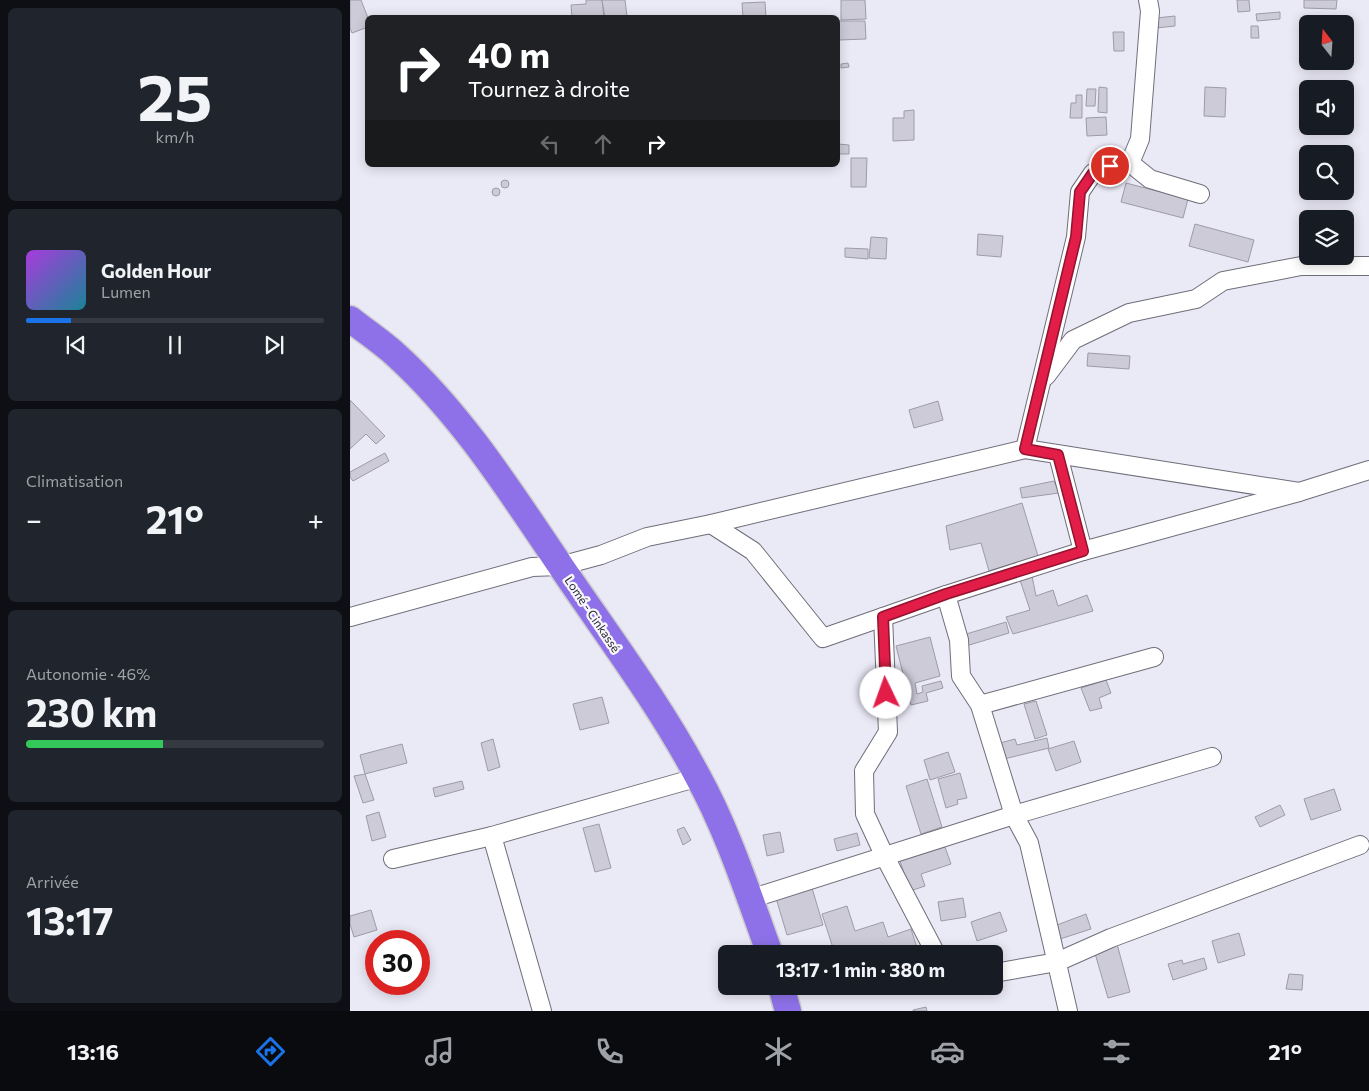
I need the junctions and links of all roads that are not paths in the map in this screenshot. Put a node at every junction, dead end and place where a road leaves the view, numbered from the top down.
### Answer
1 (1148, 0) edge
2 (1130, 163) junction
3 (1200, 194) dead end
4 (1369, 266) edge
5 (350, 319) edge
6 (1041, 382) junction
7 (1025, 449) junction
8 (1058, 455) junction
9 (1369, 470) edge
10 (1299, 492) junction
11 (711, 524) junction
12 (1083, 551) junction
13 (560, 566) junction
14 (946, 594) junction
15 (350, 617) edge
16 (883, 617) junction
17 (1154, 657) dead end
18 (980, 705) junction
19 (1212, 758) dead end
20 (699, 777) junction
21 (1014, 815) junction
22 (492, 836) junction
23 (1360, 845) dead end
24 (885, 857) junction
25 (393, 859) dead end
26 (750, 899) junction
27 (767, 945) edge
28 (931, 945) edge
29 (1057, 962) junction
30 (1003, 971) edge
31 (784, 995) edge
32 (542, 1011) edge
33 (788, 1011) edge
34 (1068, 1011) edge

1 - 2 street
2 - 3 street
2 - 6 street
4 - 6 street
5 - 13 highway, Lomé - Cinkassé
6 - 7 street
7 - 8 street
7 - 11 street
8 - 10 street
8 - 12 street
9 - 10 street
10 - 12 street
11 - 13 street
11 - 16 street
12 - 14 street
13 - 15 street
13 - 20 highway, Lomé - Cinkassé
14 - 16 street
14 - 18 street
16 - 24 street
17 - 18 street
18 - 21 street
19 - 21 street
20 - 22 street
20 - 26 highway, Lomé - Cinkassé
21 - 24 street
21 - 29 street
22 - 25 street
22 - 32 street
23 - 29 street
24 - 26 street
24 - 28 street
26 - 27 highway, Lomé - Cinkassé
29 - 30 street
29 - 34 street
31 - 33 highway

